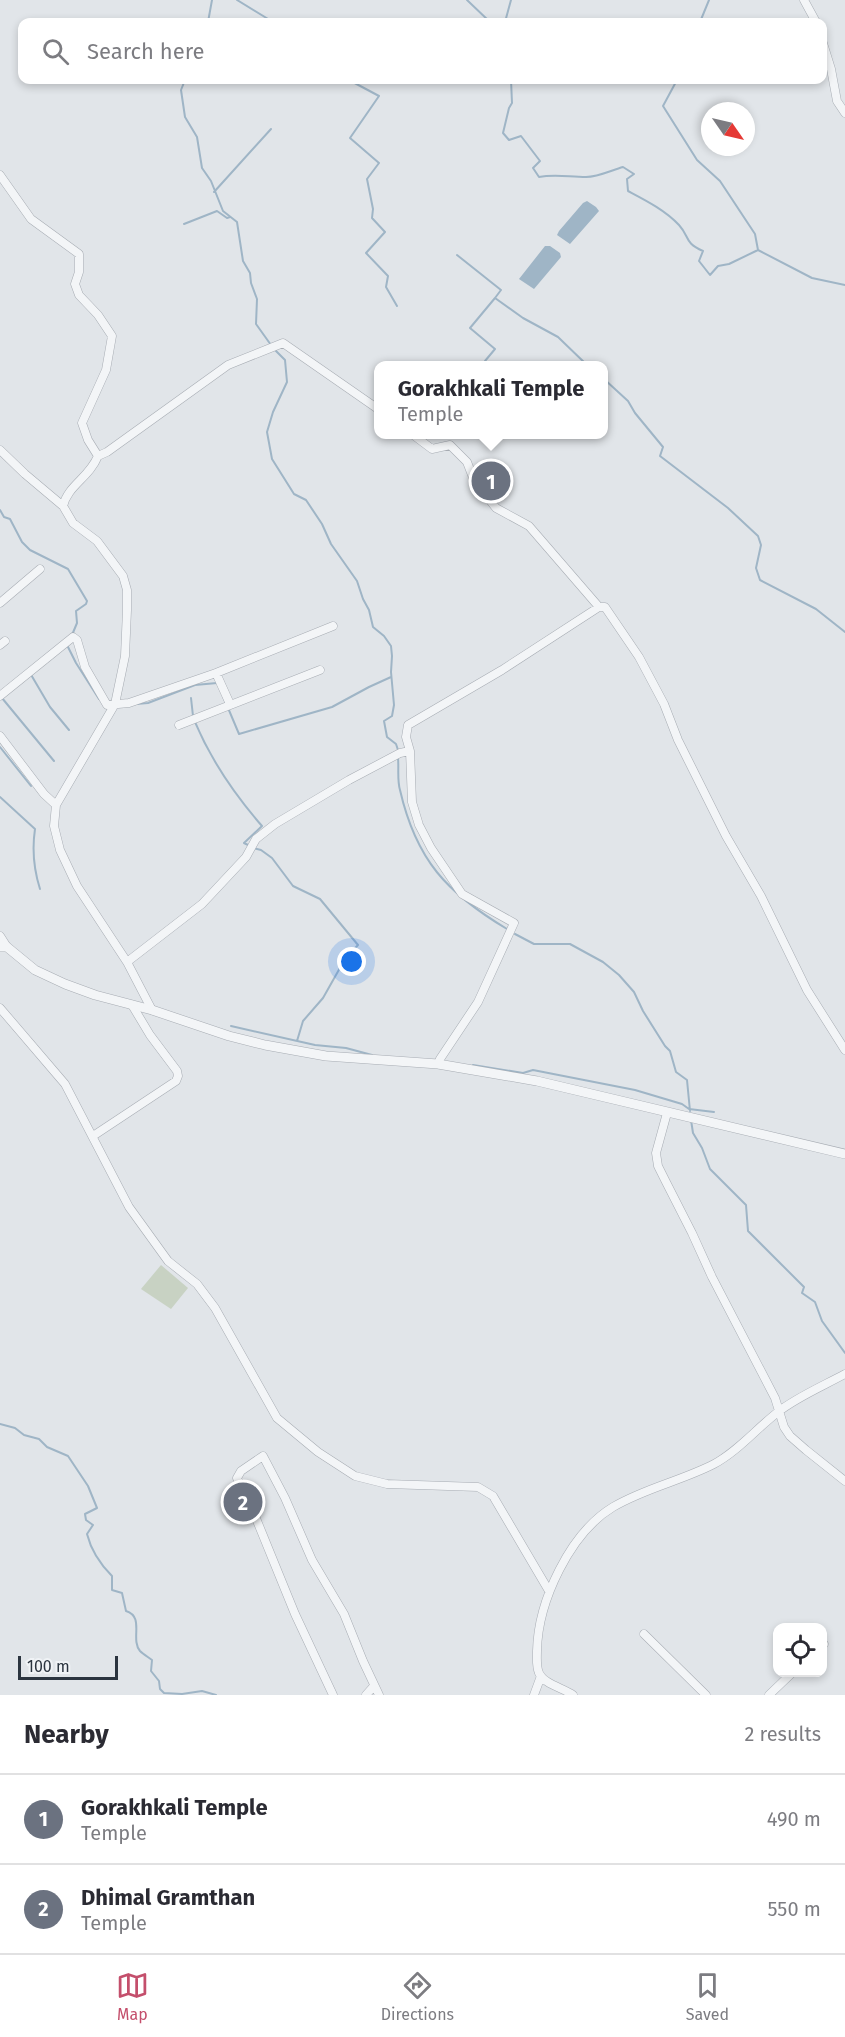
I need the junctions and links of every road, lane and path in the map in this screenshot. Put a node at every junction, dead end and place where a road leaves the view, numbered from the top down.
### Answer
1 (804, 0) edge
2 (814, 18) edge
3 (827, 56) edge
4 (845, 113) edge
5 (0, 175) edge
6 (374, 405) edge
7 (418, 439) edge
8 (0, 450) edge
9 (98, 456) junction
10 (63, 506) junction
11 (40, 569) dead end
12 (0, 603) edge
13 (599, 607) junction
14 (333, 626) dead end
15 (320, 670) dead end
16 (216, 674) junction
17 (0, 696) edge
18 (115, 704) junction
19 (230, 704) junction
20 (179, 725) dead end
21 (0, 736) edge
22 (410, 751) junction
23 (56, 805) junction
24 (0, 936) edge
25 (3, 947) edge
26 (127, 962) junction
27 (132, 1005) junction
28 (0, 1008) edge
29 (152, 1010) junction
30 (845, 1050) edge
31 (438, 1064) junction
32 (668, 1113) junction
33 (93, 1136) junction
34 (845, 1154) edge
35 (845, 1374) edge
36 (779, 1411) junction
37 (845, 1481) edge
38 (549, 1591) junction
39 (644, 1634) dead end
40 (541, 1676) junction
41 (788, 1677) edge
42 (374, 1686) junction
43 (333, 1695) edge
44 (366, 1695) edge
45 (379, 1695) edge
46 (534, 1695) edge
47 (573, 1695) edge
48 (706, 1695) edge
49 (769, 1695) edge

1 - 2 street
3 - 4 street
5 - 9 street
6 - 9 street
7 - 13 street
8 - 10 street
9 - 10 street
10 - 18 street
11 - 12 street
13 - 22 street
13 - 30 street
14 - 16 street
15 - 19 street
16 - 18 street
16 - 19 street
17 - 18 street
18 - 23 street
19 - 20 street
21 - 23 street
22 - 26 street
22 - 31 street
23 - 26 street
24 - 25 street
25 - 27 street
26 - 29 street
27 - 29 street
27 - 33 street
28 - 33 street
29 - 31 street
31 - 32 street
32 - 34 street
32 - 36 street
33 - 38 street
35 - 36 street
36 - 37 street
36 - 38 street
38 - 40 street
39 - 48 street
40 - 46 street
40 - 47 street
41 - 49 street
42 - 43 street
42 - 44 street
42 - 45 street

